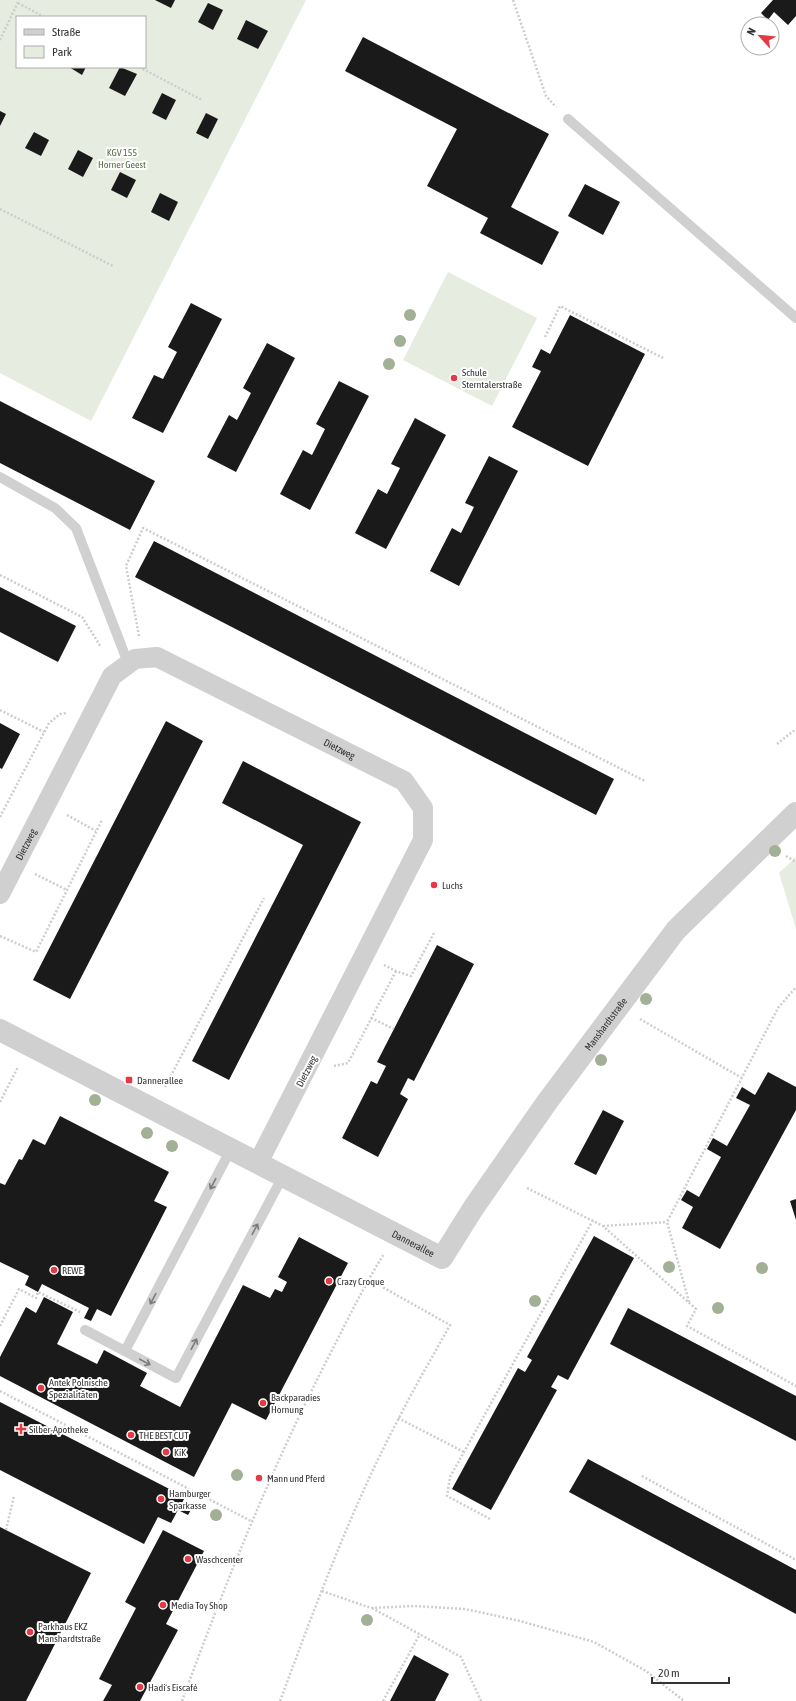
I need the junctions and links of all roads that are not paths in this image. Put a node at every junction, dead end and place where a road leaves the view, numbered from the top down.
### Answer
1 (568, 119) road end
2 (796, 318) edge
3 (0, 477) edge
4 (129, 664) junction
5 (796, 813) edge
6 (0, 894) edge
7 (0, 1030) edge
8 (231, 1149) junction
9 (258, 1163) junction
10 (283, 1176) junction
11 (442, 1258) joint
12 (86, 1330) road end
13 (125, 1351) junction

1 - 2 lane
3 - 4 lane
4 - 6 street, Dietzweg
4 - 9 street, Dietzweg
5 - 11 street, Manshardtstraße
7 - 8 street, Dannerallee
8 - 9 street, Dannerallee
8 -> 13 lane
9 - 10 street, Dannerallee
10 - 11 street, Dannerallee
13 -> 10 lane
12 - 13 lane

